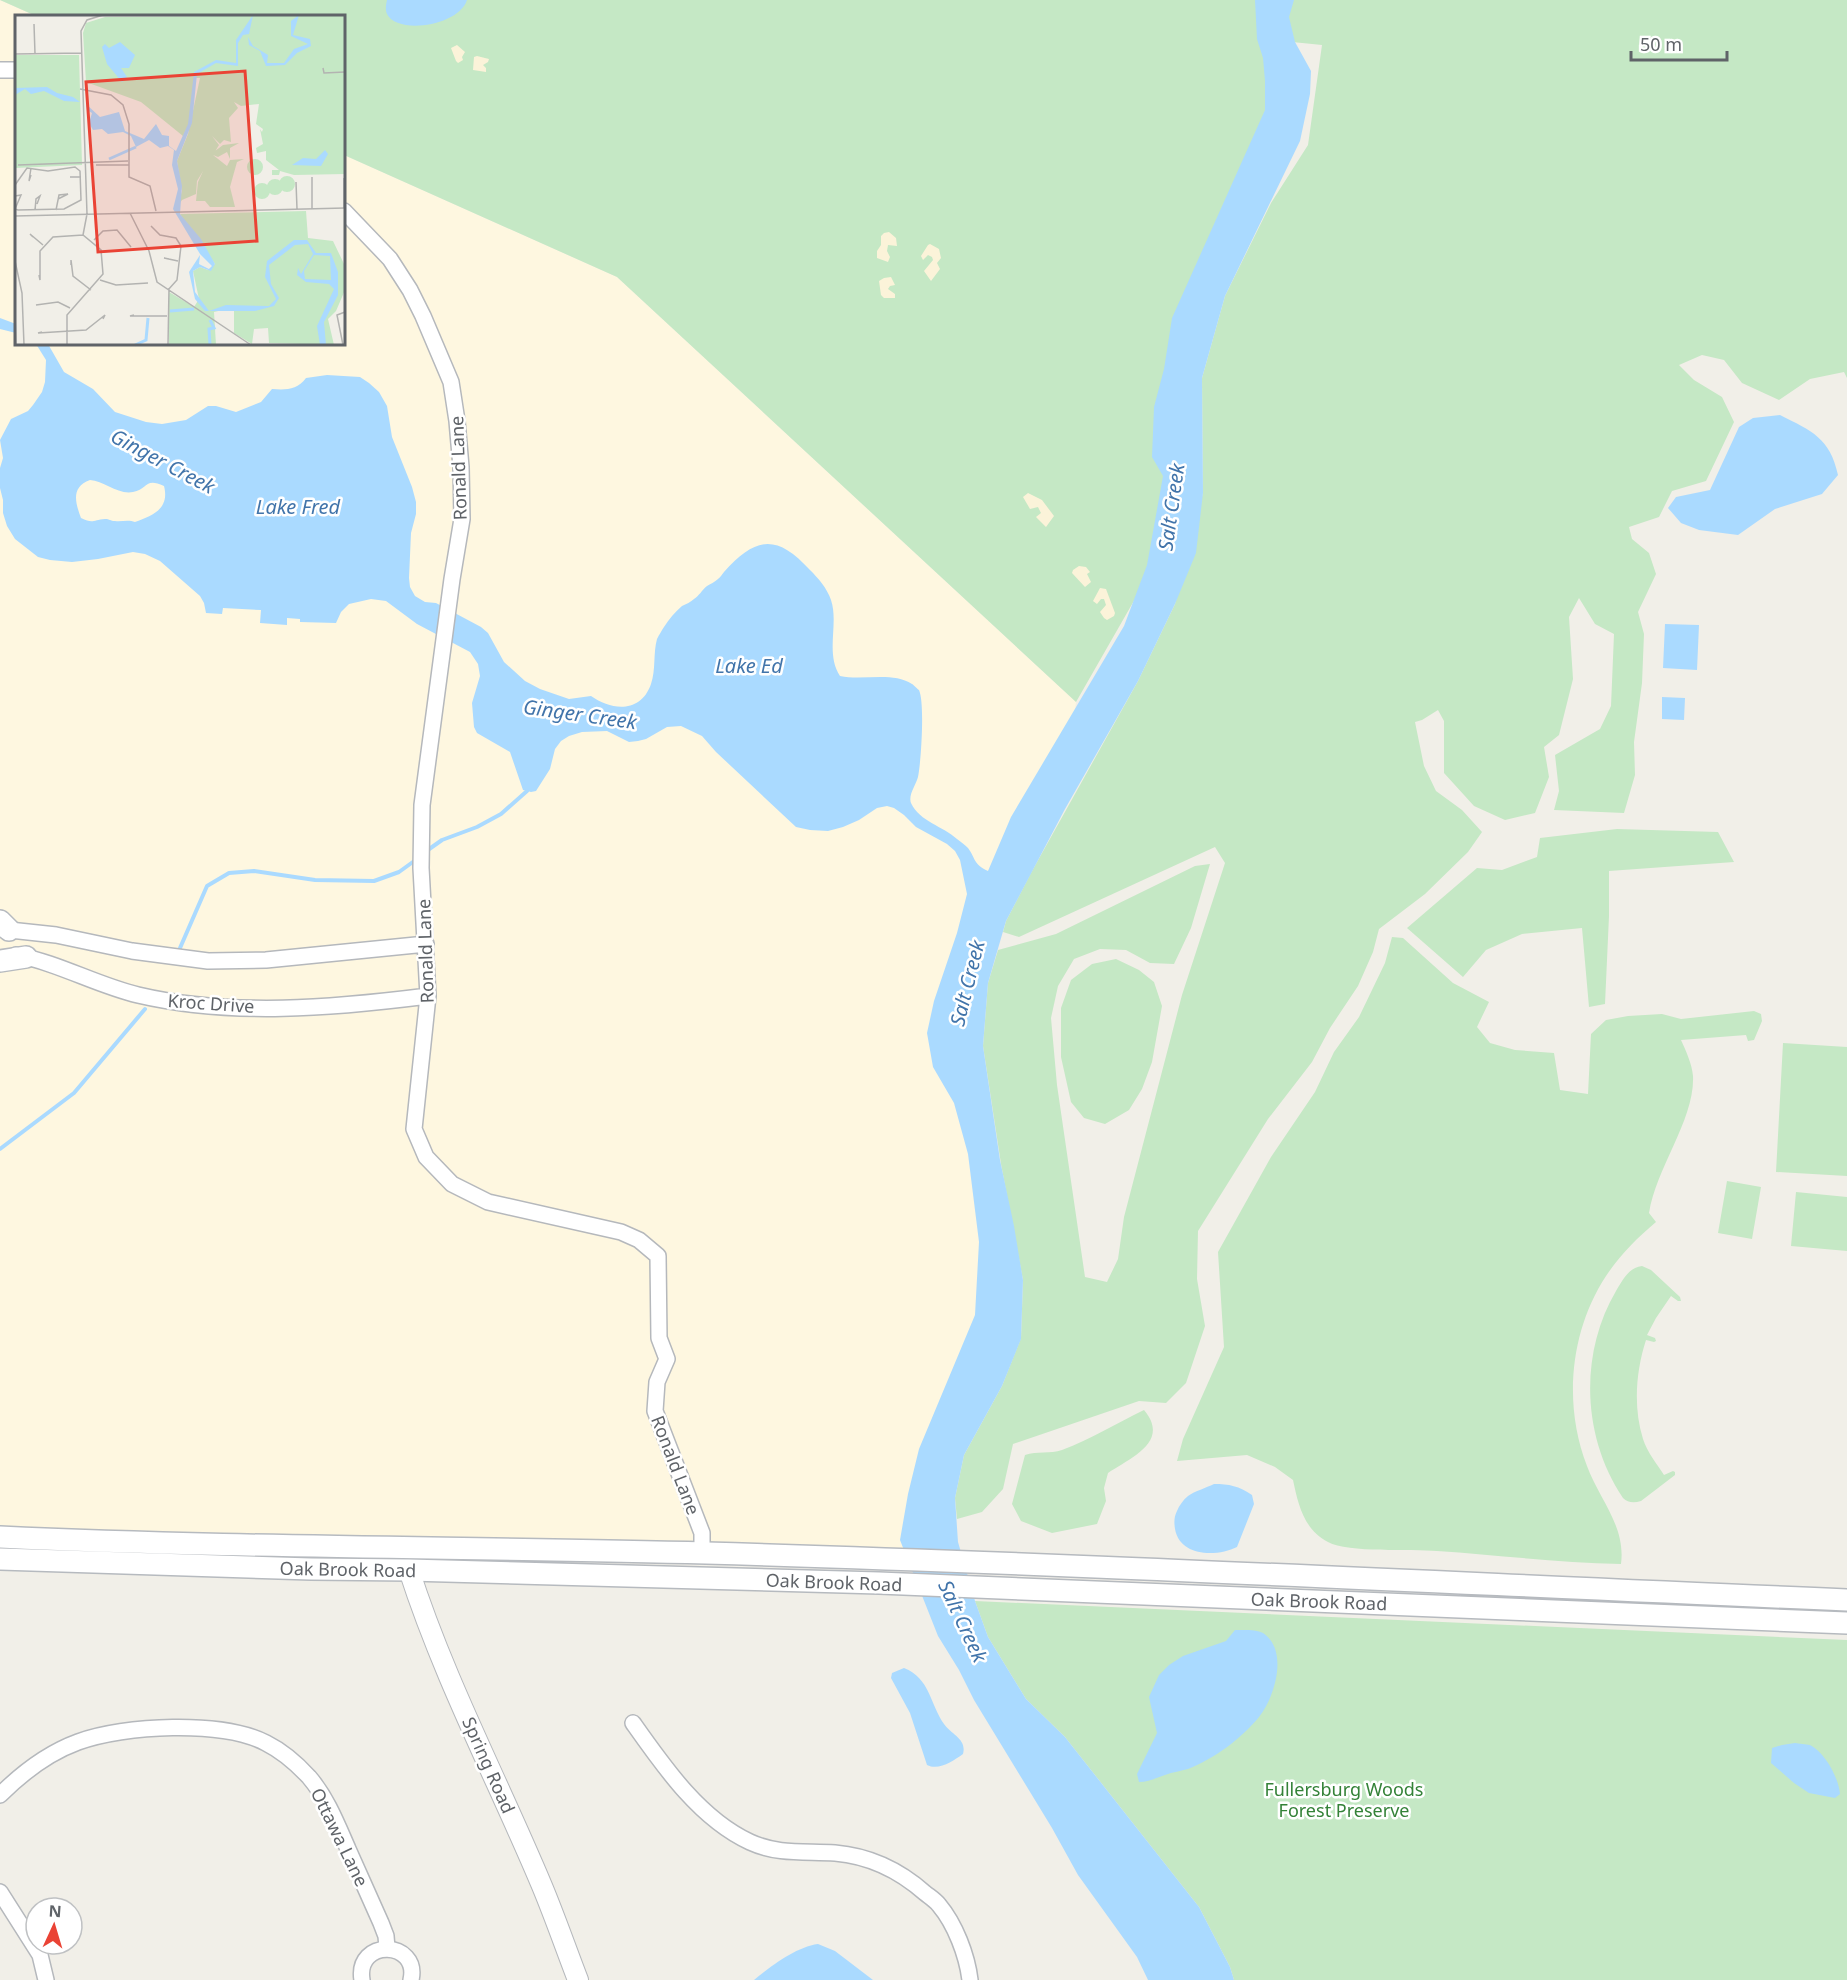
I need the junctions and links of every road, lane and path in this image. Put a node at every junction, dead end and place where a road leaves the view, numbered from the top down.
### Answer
1 (345, 212) edge
2 (3, 927) edge
3 (426, 944) junction
4 (0, 952) edge
5 (26, 957) junction
6 (0, 961) edge
7 (428, 996) junction
8 (0, 1537) edge
9 (407, 1548) junction
10 (702, 1553) junction
11 (0, 1559) edge
12 (409, 1570) junction
13 (1847, 1600) edge
14 (1847, 1623) edge
15 (633, 1723) dead end
16 (0, 1795) edge
17 (0, 1892) edge
18 (387, 1948) junction
19 (46, 1980) edge
20 (362, 1980) edge
21 (411, 1980) edge
22 (578, 1980) edge
23 (970, 1980) edge

1 - 3 street, Ronald Lane
2 - 3 street
3 - 7 street, Ronald Lane
4 - 5 street, Kroc Drive
5 - 6 main road
5 - 7 street, Kroc Drive
7 - 10 street, Ronald Lane
8 - 9 main road, Oak Brook Road
9 - 10 main road, Oak Brook Road
9 - 12 street, Spring Road
10 - 13 main road, Oak Brook Road
11 - 12 main road, Oak Brook Road
12 - 14 main road, Oak Brook Road
12 - 22 street, Spring Road
15 - 23 street
16 - 18 street, Ottawa Lane
17 - 19 street
18 - 20 street
18 - 21 street

